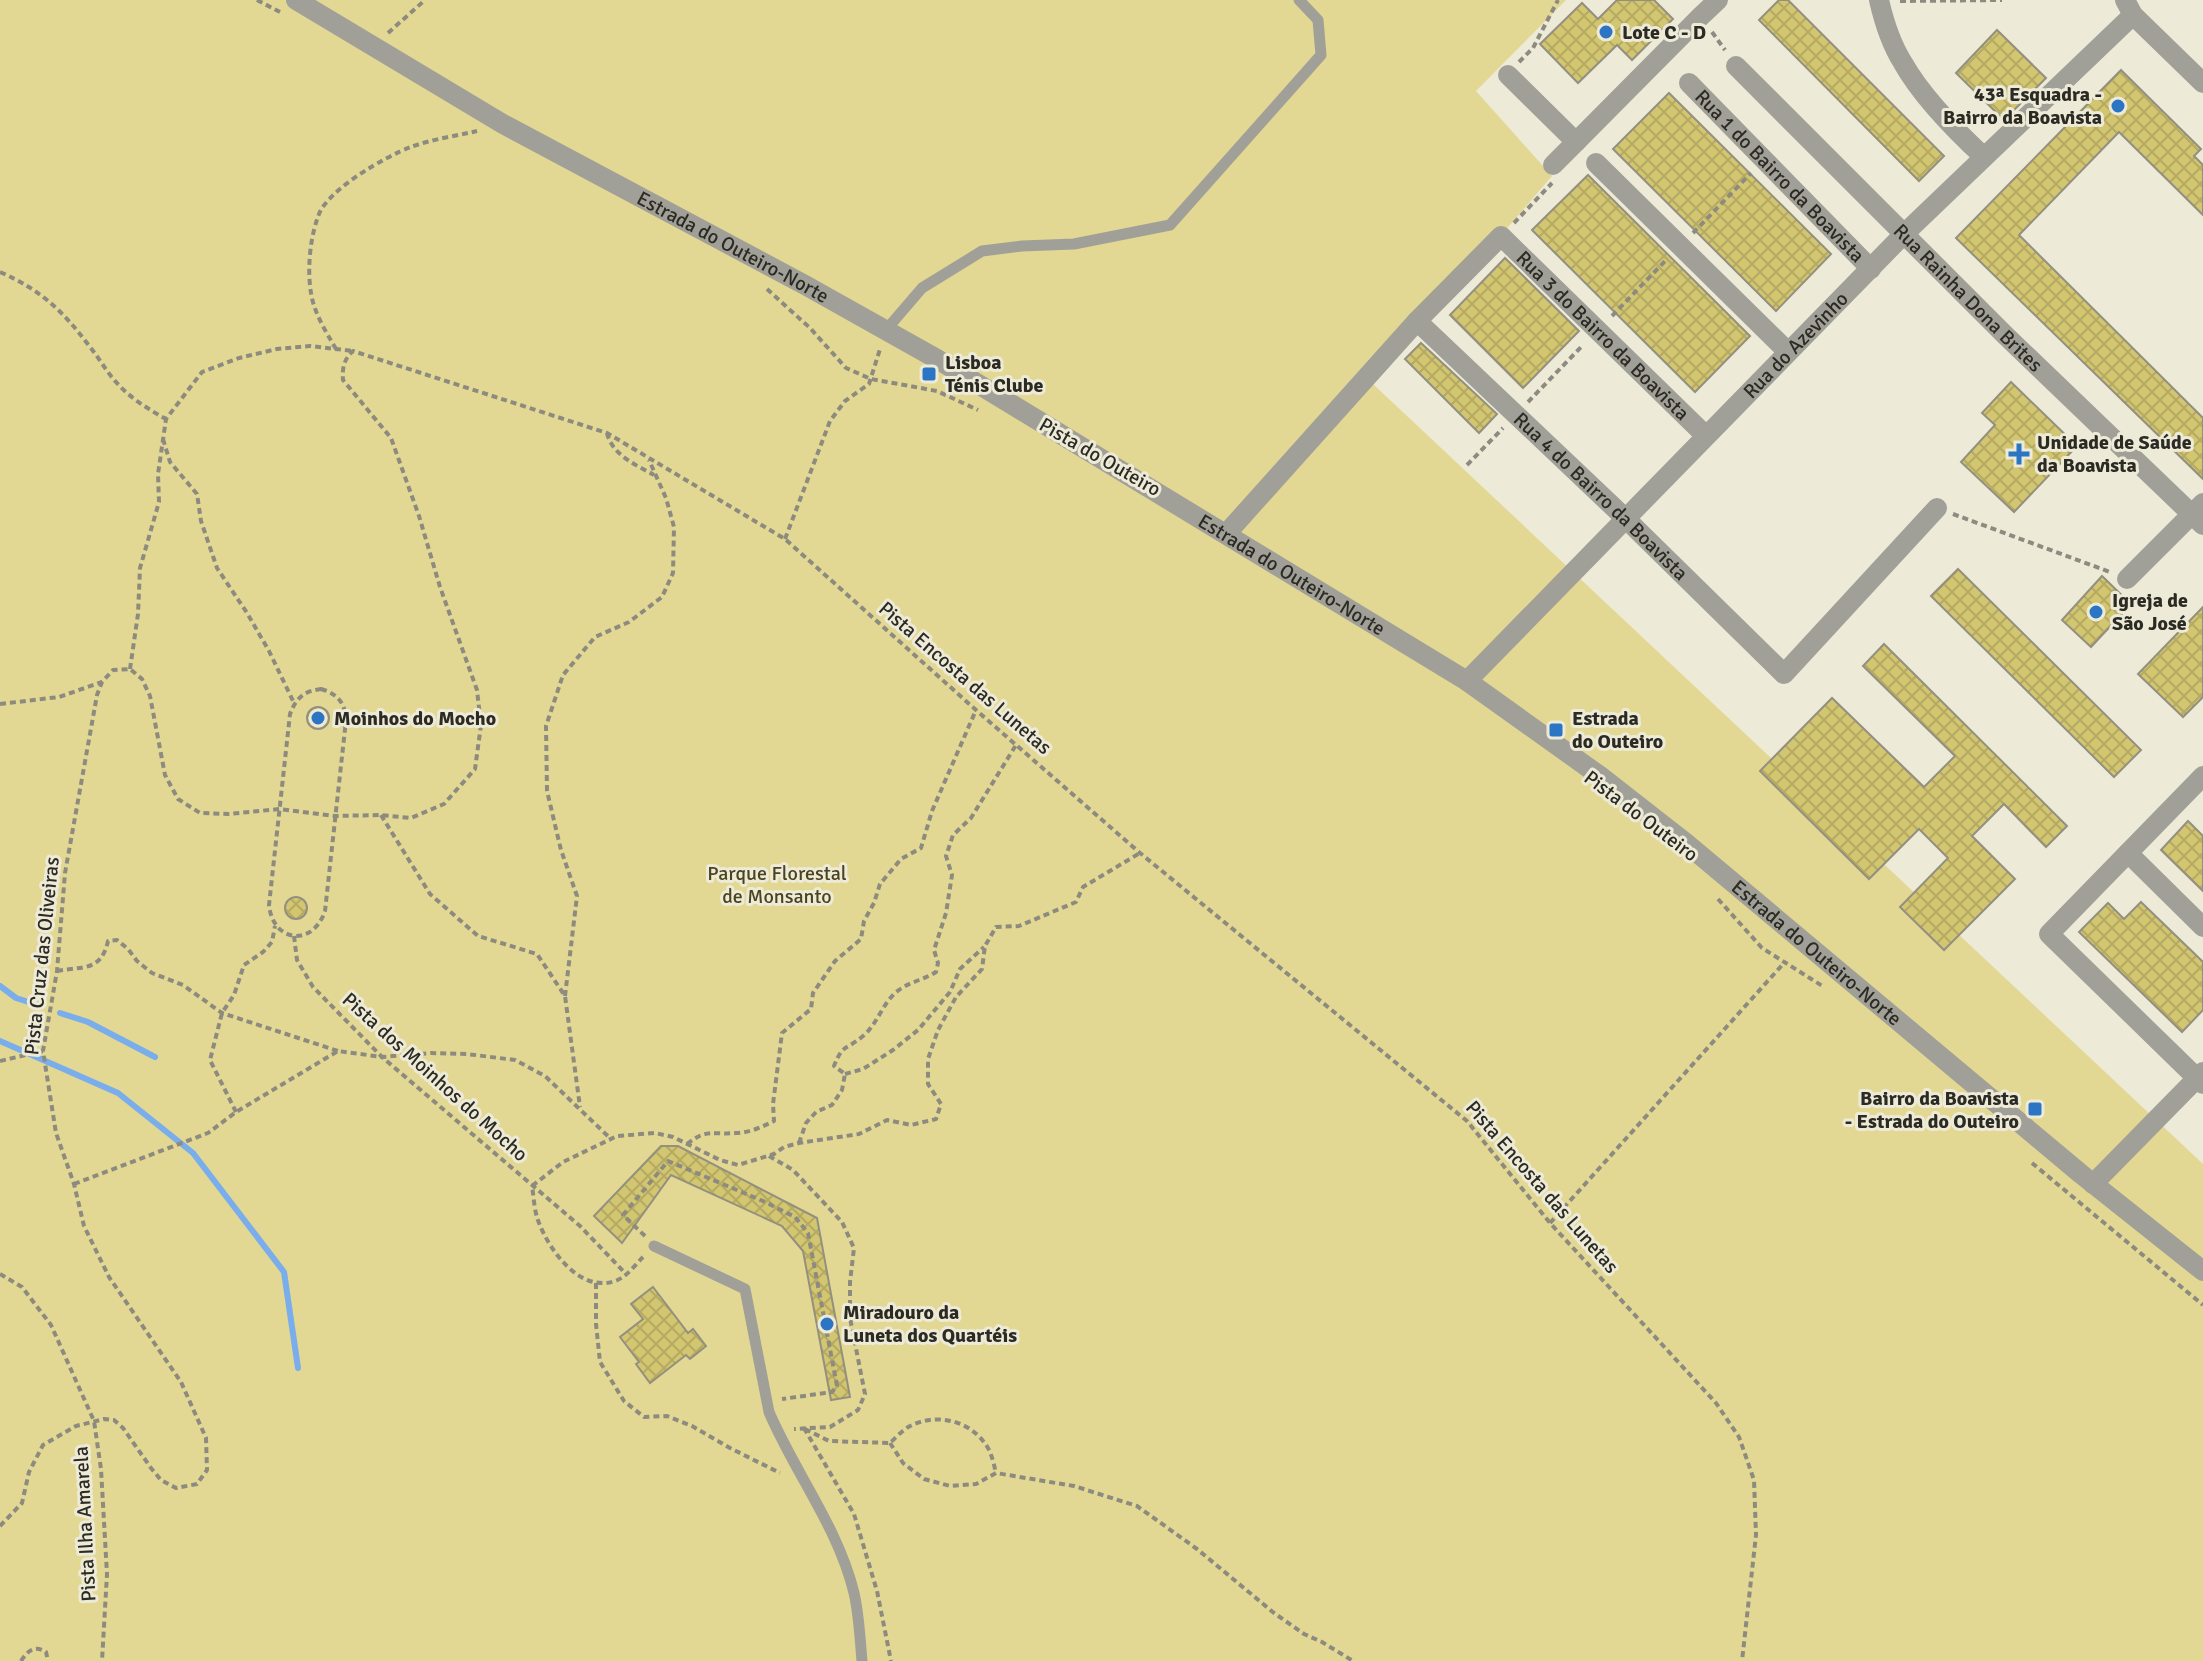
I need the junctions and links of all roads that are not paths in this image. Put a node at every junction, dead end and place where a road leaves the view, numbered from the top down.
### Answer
1 (296, 0) edge
2 (1299, 0) edge
3 (1718, 0) edge
4 (1879, 0) edge
5 (2129, 7) edge
6 (1736, 66) road end
7 (1508, 75) road end
8 (1689, 83) dead end
9 (2203, 83) edge
10 (1576, 142) junction
11 (1984, 157) junction
12 (1596, 163) dead end
13 (1553, 165) road end
14 (1904, 234) junction
15 (1871, 269) junction
16 (1417, 321) junction
17 (886, 330) junction
18 (1788, 352) junction
19 (1705, 435) junction
20 (1937, 508) road end
21 (2199, 514) edge
22 (1625, 518) junction
23 (1226, 534) junction
24 (2127, 579) road end
25 (1467, 681) junction
26 (2203, 776) edge
27 (2128, 853) junction
28 (2203, 927) edge
29 (2201, 1078) edge
30 (2093, 1184) junction
31 (654, 1246) road end
32 (2203, 1271) edge
33 (862, 1661) edge

1 - 17 street, Estrada do Outeiro-Norte
2 - 17 lane
3 - 10 street
4 - 11 street
5 - 9 street
5 - 11 street, Rua do Azevinho
6 - 14 street, Rua Rainha Dona Brites
7 - 10 street
8 - 15 street, Rua 1 do Bairro da Boavista
10 - 13 street
11 - 14 street, Rua do Azevinho
12 - 18 street
14 - 15 street, Rua do Azevinho
14 - 21 street, Rua Rainha Dona Brites
15 - 18 street, Rua do Azevinho
16 - 19 street, Rua 3 do Bairro da Boavista
16 - 22 street, Rua 4 do Bairro da Boavista
16 - 23 street
17 - 23 street, Estrada do Outeiro-Norte
18 - 19 street, Rua do Azevinho
19 - 22 street, Rua do Azevinho
20 - 22 street, Rua 4 do Bairro da Boavista
21 - 24 street
22 - 25 street, Rua do Azevinho
23 - 25 street, Estrada do Outeiro-Norte
25 - 30 street, Estrada do Outeiro-Norte
26 - 27 street
27 - 28 street
27 - 29 street
29 - 30 street
30 - 32 street, Estrada do Outeiro-Norte
31 - 33 lane

